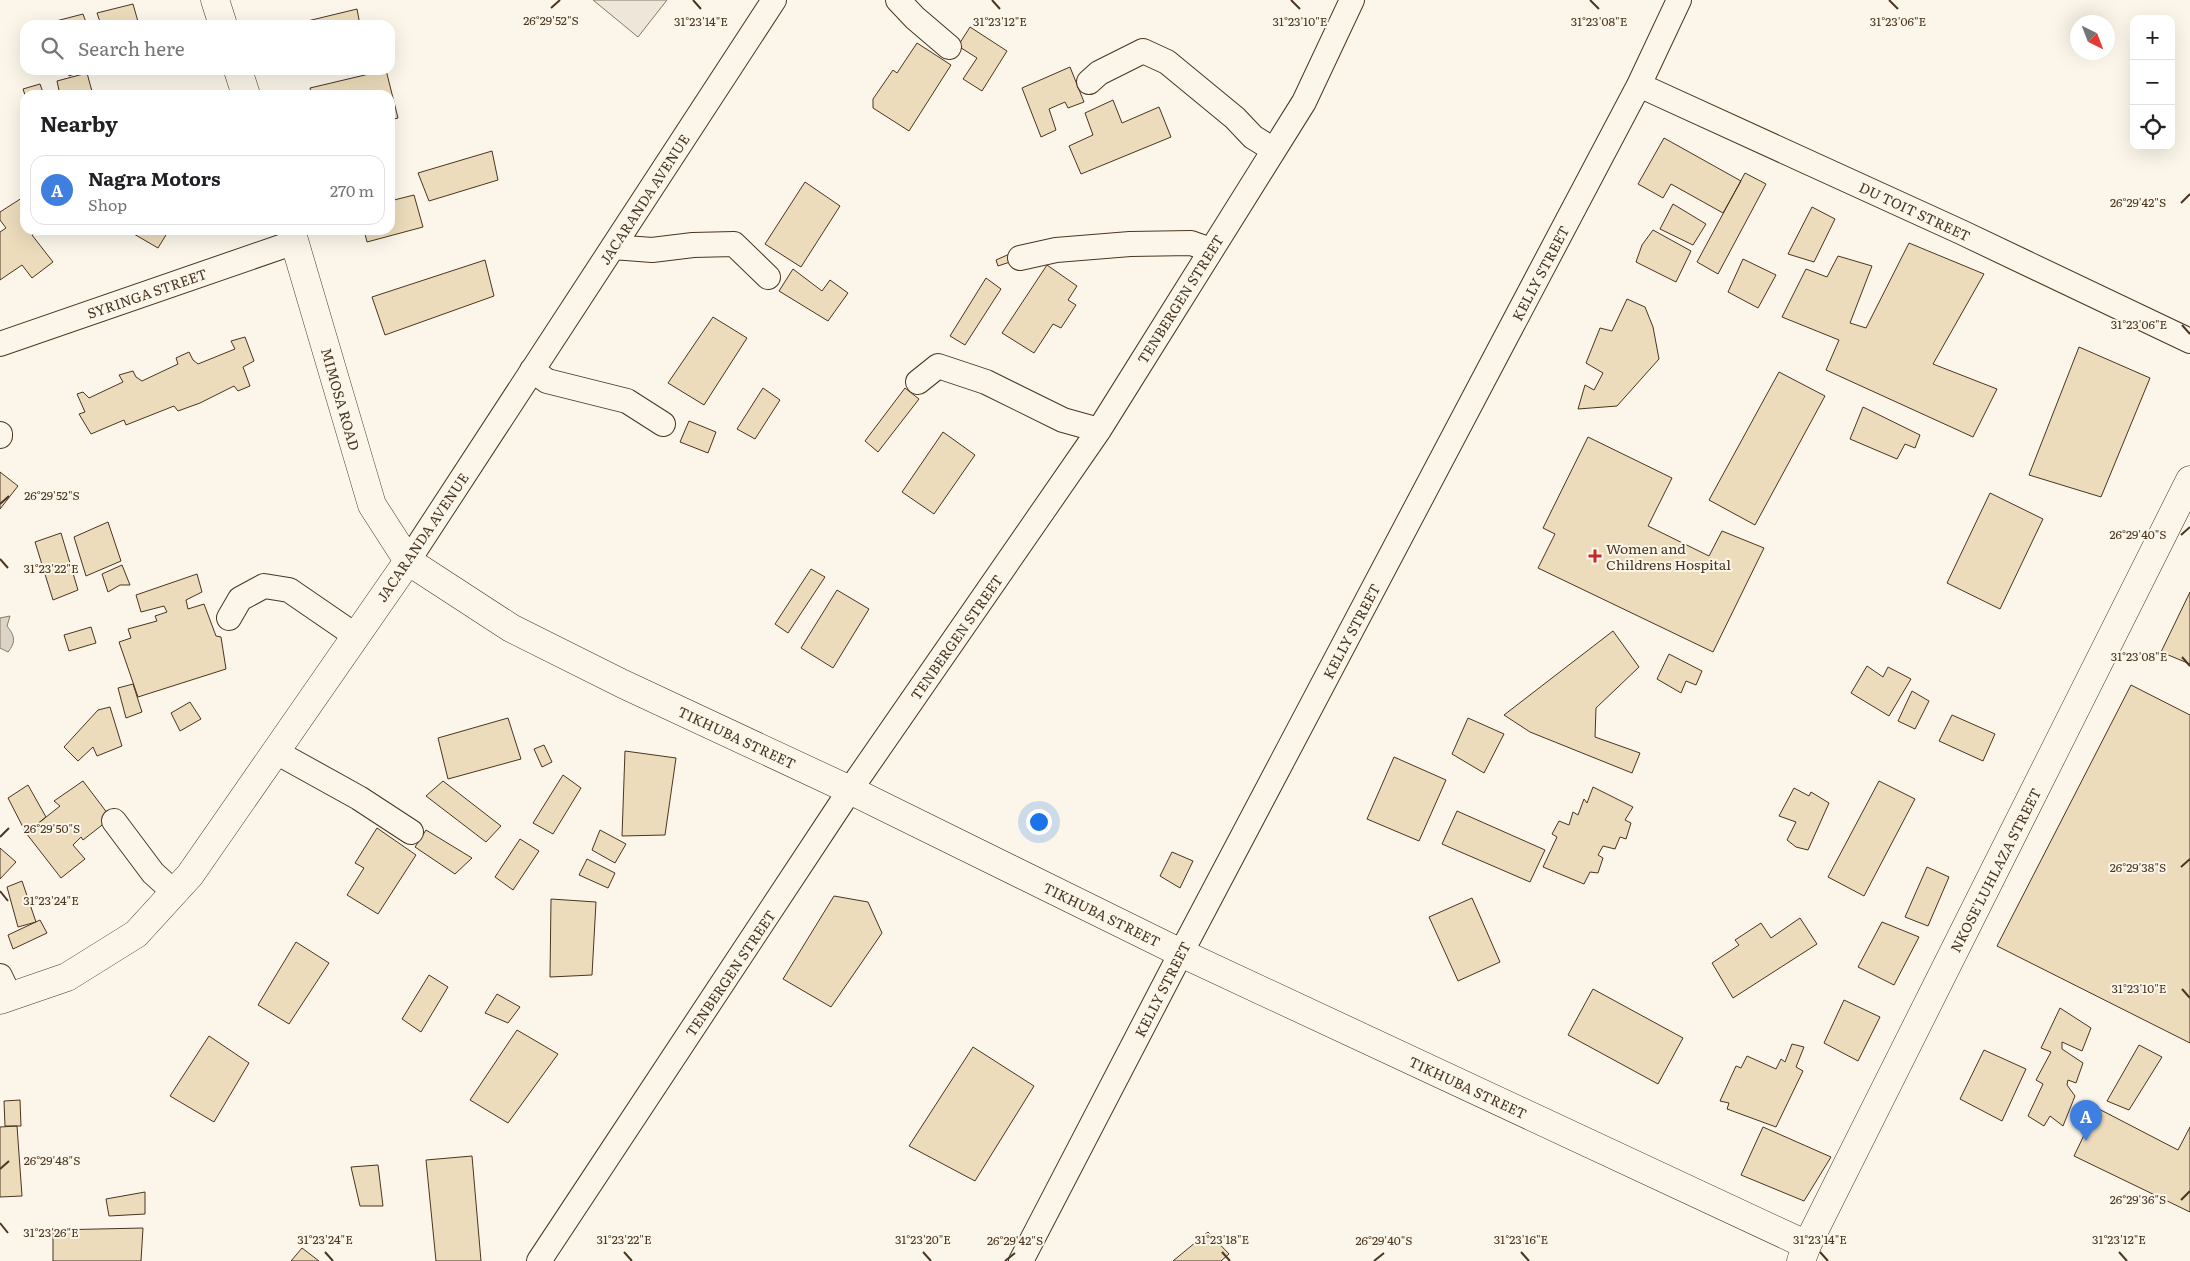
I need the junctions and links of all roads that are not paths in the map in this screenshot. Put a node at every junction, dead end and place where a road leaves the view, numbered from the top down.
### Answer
1 (215, 0) edge
2 (774, 0) edge
3 (898, 0) edge
4 (1352, 0) edge
5 (1679, 0) edge
6 (222, 20) edge
7 (949, 47) dead end
8 (240, 75) edge
9 (1089, 82) dead end
10 (1639, 86) junction
11 (244, 90) edge
12 (1274, 150) junction
13 (293, 236) edge
14 (613, 247) junction
15 (1211, 250) junction
16 (1020, 258) dead end
17 (768, 276) dead end
18 (2190, 341) edge
19 (0, 344) edge
20 (532, 370) junction
21 (918, 382) dead end
22 (663, 424) dead end
23 (1099, 430) junction
24 (2190, 480) edge
25 (408, 561) junction
26 (229, 618) dead end
27 (356, 636) junction
28 (276, 752) junction
29 (850, 790) junction
30 (114, 821) dead end
31 (411, 832) dead end
32 (174, 892) junction
33 (1181, 953) junction
34 (3, 991) edge
35 (1806, 1256) edge
36 (539, 1261) edge
37 (1021, 1261) edge

1 - 6 street
2 - 14 street, JACARANDA AVENUE
3 - 7 street
4 - 12 street, TENBERGEN STREET
5 - 10 street, KELLY STREET
8 - 11 street
9 - 12 street
10 - 18 street, DU TOIT STREET
10 - 33 street, KELLY STREET
12 - 15 street, TENBERGEN STREET
13 - 19 street, SYRINGA STREET
13 - 25 street, MIMOSA ROAD
14 - 17 street
14 - 20 street, JACARANDA AVENUE
15 - 16 street
15 - 23 street, TENBERGEN STREET
20 - 22 street
20 - 25 street, JACARANDA AVENUE
21 - 23 street
23 - 29 street, TENBERGEN STREET
24 - 35 street, NKOSE'LUHLAZA STREET
25 - 27 street, JACARANDA AVENUE
25 - 29 street, TIKHUBA STREET
26 - 27 street
27 - 28 street, JACARANDA AVENUE
28 - 31 street
28 - 32 street, JACARANDA AVENUE
29 - 33 street, TIKHUBA STREET
29 - 36 street, TENBERGEN STREET
30 - 32 street
32 - 34 street, JACARANDA AVENUE
33 - 35 street, TIKHUBA STREET
33 - 37 street, KELLY STREET

